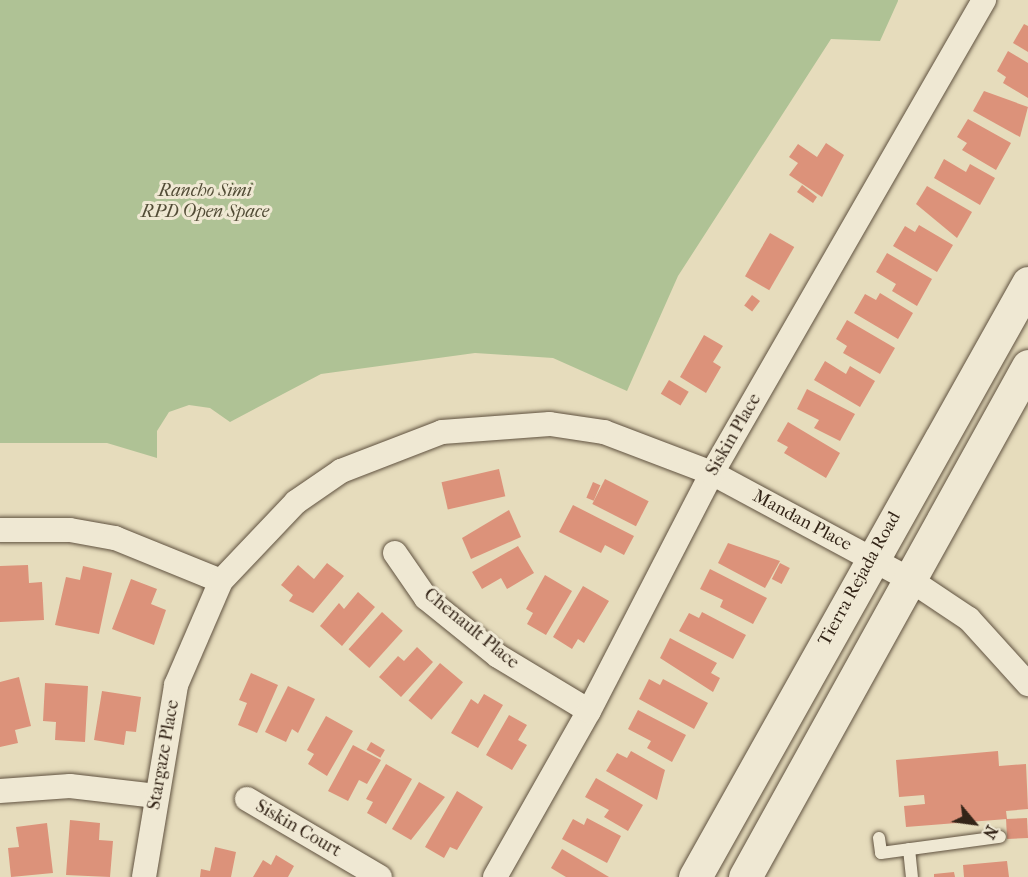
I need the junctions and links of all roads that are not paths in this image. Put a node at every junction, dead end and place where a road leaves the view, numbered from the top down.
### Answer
1 (984, 0) edge
2 (1028, 283) edge
3 (1028, 366) edge
4 (712, 472) junction
5 (0, 530) edge
6 (395, 553) dead end
7 (871, 559) junction
8 (909, 579) junction
9 (221, 581) junction
10 (1028, 684) edge
11 (589, 711) junction
12 (0, 791) edge
13 (156, 796) junction
14 (247, 800) dead end
15 (1000, 837) dead end
16 (879, 838) dead end
17 (909, 849) junction
18 (144, 877) edge
19 (380, 877) edge
20 (495, 877) edge
21 (695, 877) edge
22 (745, 877) edge
23 (912, 877) edge

1 - 4 street, Siskin Place
2 - 7 main road, Tierra Rejada Road
3 - 8 main road
4 - 7 street, Mandan Place
4 - 9 street, Stargaze Place
4 - 11 street, Siskin Place
5 - 9 street
6 - 11 street, Chenault Place
7 - 8 street, Mandan Place
7 - 21 main road, Tierra Rejada Road
8 - 10 street, Mandan Place
8 - 22 main road
9 - 13 street, Stargaze Place
11 - 20 street, Siskin Place
12 - 13 street
13 - 18 street, Stargaze Place
14 - 19 street, Siskin Court
15 - 17 lane
16 - 17 lane
17 - 23 lane

